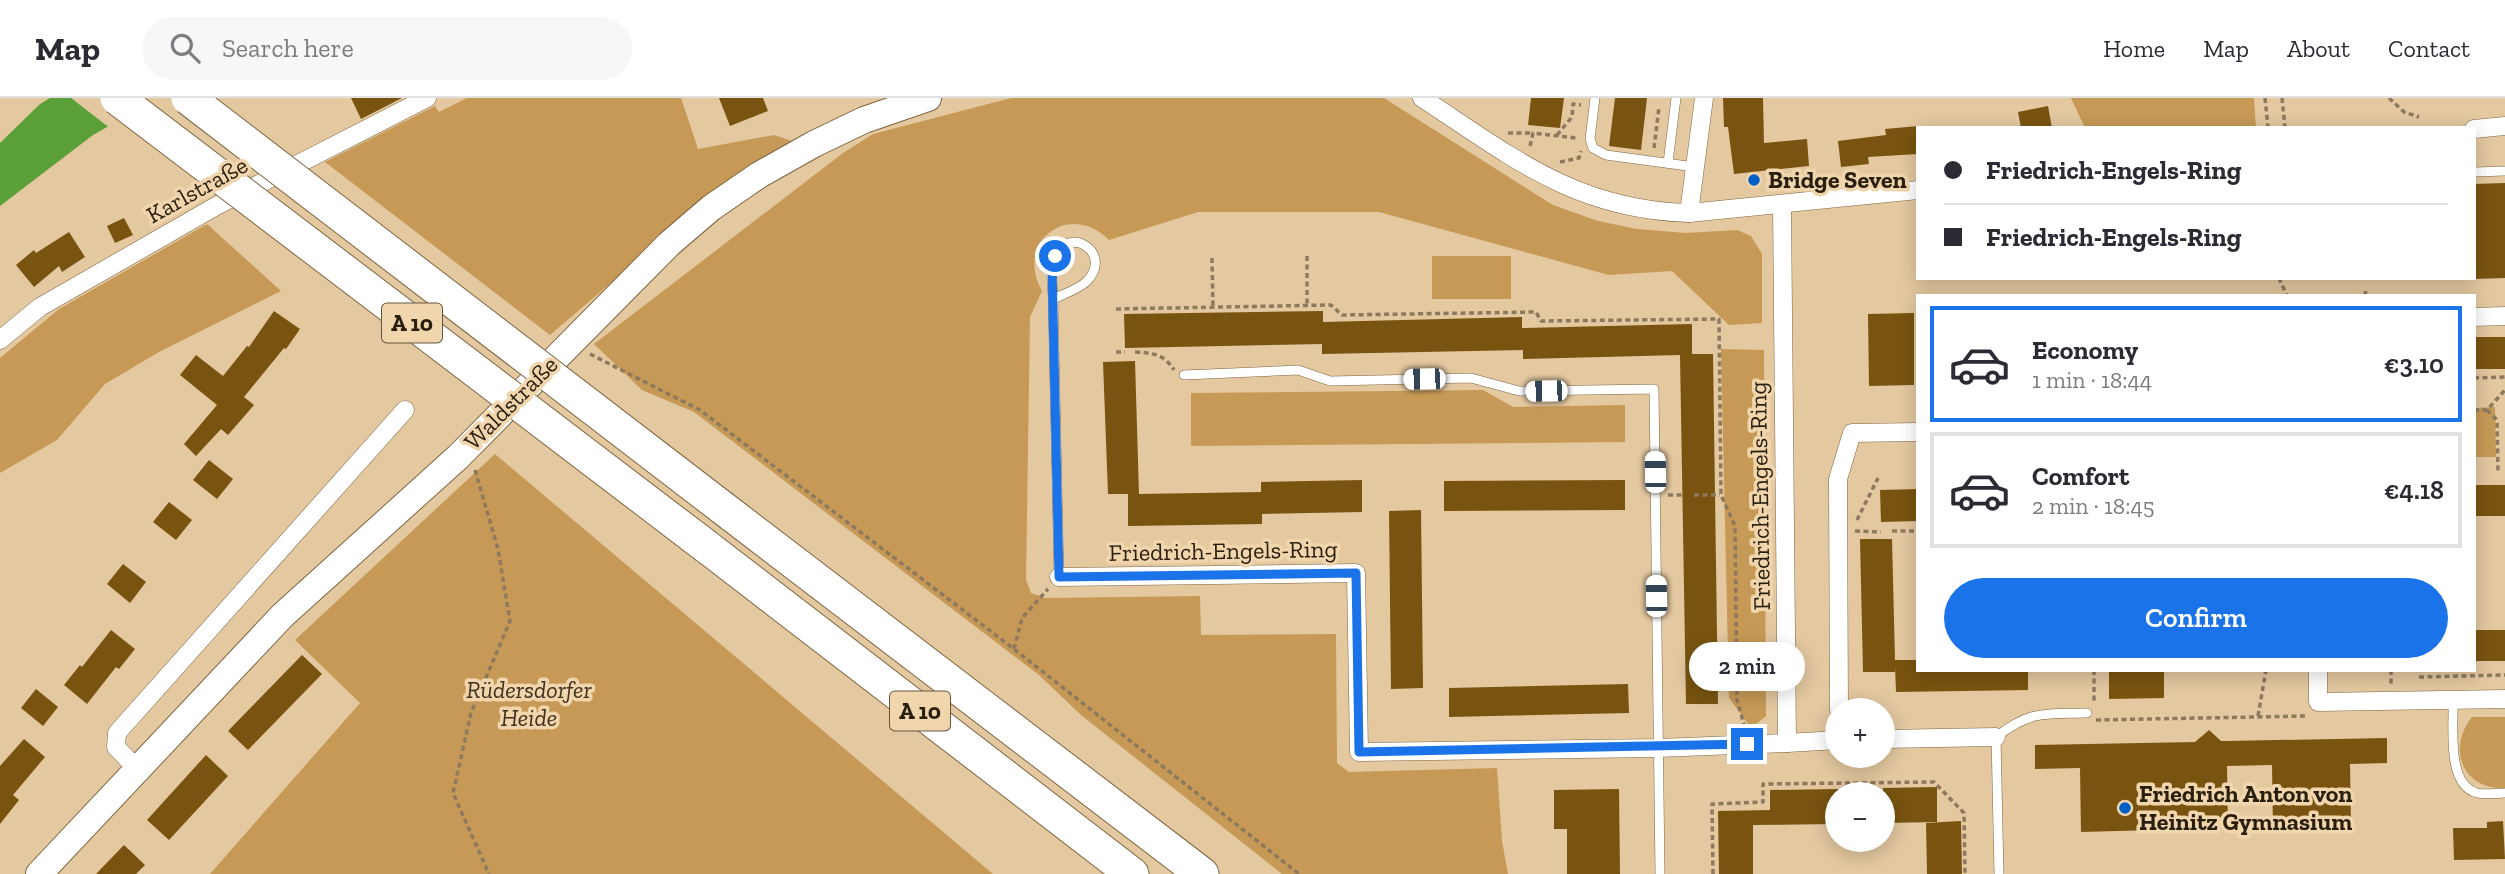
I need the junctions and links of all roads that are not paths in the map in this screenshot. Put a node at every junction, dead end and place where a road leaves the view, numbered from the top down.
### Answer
1 (117, 98) edge
2 (188, 98) edge
3 (427, 98) edge
4 (928, 98) edge
5 (1422, 98) edge
6 (1594, 98) edge
7 (1676, 98) edge
8 (1704, 98) edge
9 (2505, 126) edge
10 (2476, 129) edge
11 (1668, 163) junction
12 (1695, 167) junction
13 (2476, 172) edge
14 (2505, 172) edge
15 (1916, 190) edge
16 (1782, 204) junction
17 (1689, 213) junction
18 (1053, 299) junction
19 (2505, 316) edge
20 (2476, 317) edge
21 (0, 340) edge
22 (1182, 377) road end
23 (405, 410) dead end
24 (1916, 432) edge
25 (1059, 577) joint
26 (2318, 672) edge
27 (1839, 698) edge
28 (2505, 699) edge
29 (2453, 700) junction
30 (2087, 713) road end
31 (1996, 737) junction
32 (1895, 739) edge
33 (1825, 741) edge
34 (1787, 743) junction
35 (1658, 748) junction
36 (136, 768) junction
37 (2505, 793) edge
38 (38, 874) edge
39 (1132, 874) edge
40 (1202, 874) edge
41 (1660, 874) edge
42 (1998, 874) edge

1 - 39 highway, A 10, bridge
2 - 40 highway, A 10, bridge
3 - 21 street, Karlstraße
4 - 36 street, Waldstraße
5 - 17 street
6 - 11 lane
7 - 11 lane
8 - 12 street
9 - 10 street
11 - 12 lane
12 - 17 street
13 - 14 lane
15 - 16 street
16 - 17 street
16 - 34 street, Friedrich-Engels-Ring
18 - 18 lane
18 - 25 lane
19 - 20 street
22 - 35 lane
23 - 36 street
24 - 27 street
25 - 35 street, Friedrich-Engels-Ring
26 - 29 street
28 - 29 street
29 - 37 lane
30 - 31 lane
31 - 32 street
31 - 42 lane
33 - 34 street
34 - 35 street, Friedrich-Engels-Ring
35 - 41 lane
36 - 38 street, Waldstraße

